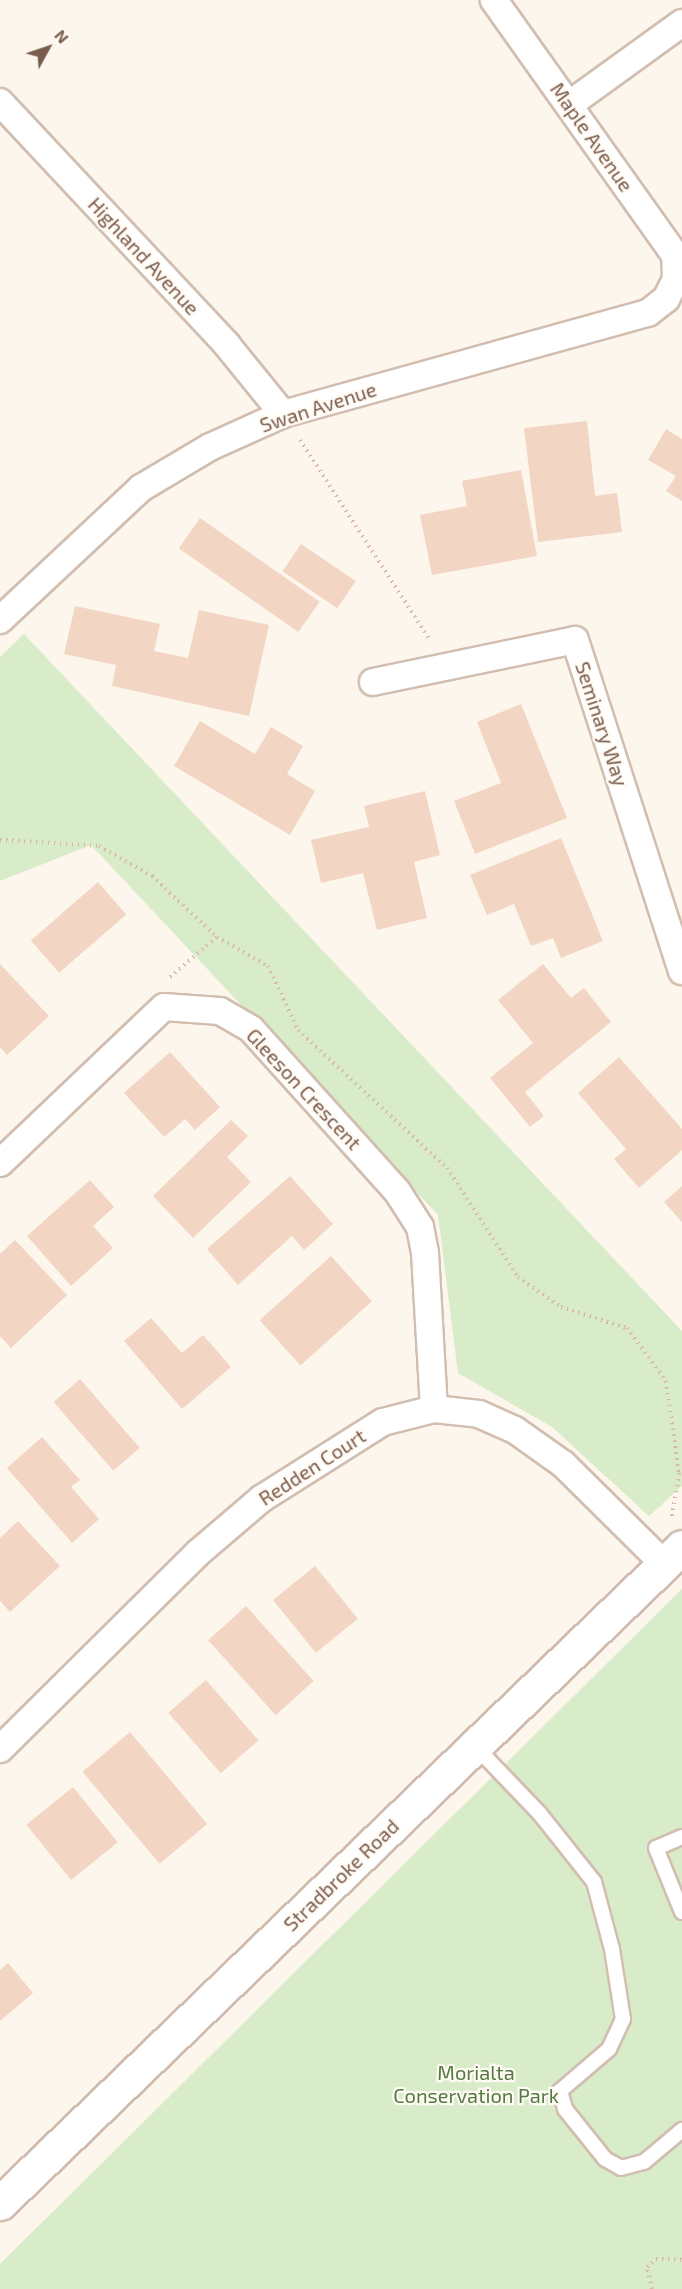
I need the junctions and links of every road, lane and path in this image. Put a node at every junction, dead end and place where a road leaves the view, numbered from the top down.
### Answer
1 (494, 0) edge
2 (682, 22) edge
3 (0, 102) edge
4 (570, 104) junction
5 (676, 279) joint
6 (283, 414) junction
7 (0, 620) edge
8 (447, 666) junction
9 (373, 682) dead end
10 (0, 840) edge
11 (217, 937) dead end
12 (682, 971) edge
13 (0, 1163) edge
14 (434, 1409) junction
15 (673, 1555) edge
16 (475, 1746) junction
17 (0, 1749) edge
18 (682, 1837) edge
19 (682, 1912) edge
20 (682, 2130) edge
21 (0, 2203) edge
22 (682, 2260) edge
23 (652, 2289) edge

1 - 4 street, Maple Avenue
2 - 4 street
3 - 6 street, Highland Avenue
4 - 5 street, Maple Avenue
5 - 6 street, Swan Avenue
6 - 7 street, Swan Avenue
6 - 8 path
8 - 9 street, Seminary Way
8 - 12 street, Seminary Way
10 - 11 path
13 - 14 street, Gleeson Crescent
14 - 15 street, Redden Court
14 - 17 street, Redden Court
15 - 16 main road, Stradbroke Road
16 - 20 lane
16 - 21 main road, Stradbroke Road
18 - 19 lane
22 - 23 path

